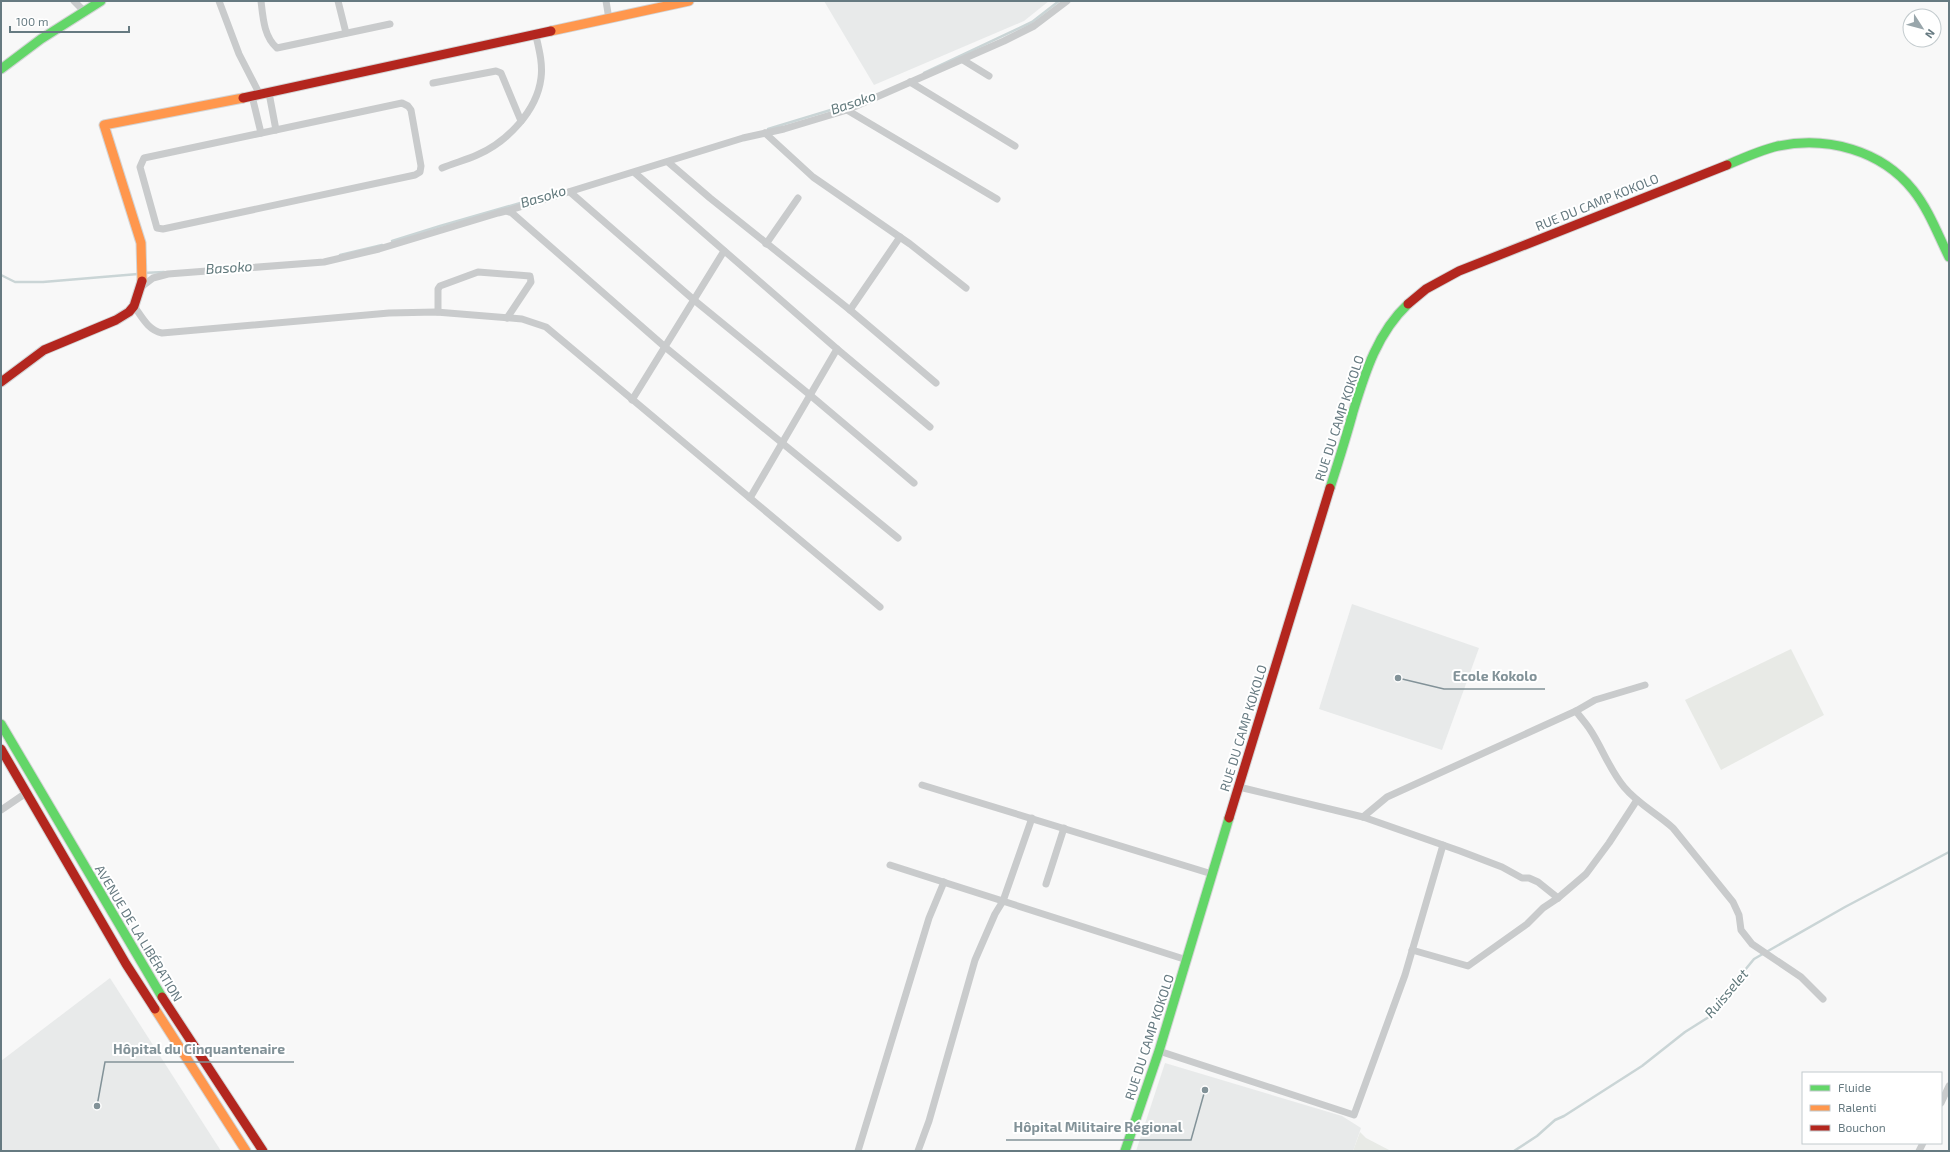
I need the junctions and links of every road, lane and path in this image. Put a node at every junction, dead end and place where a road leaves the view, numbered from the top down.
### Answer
1 (74, 1) edge
2 (100, 1) edge
3 (219, 1) edge
4 (261, 1) edge
5 (338, 1) edge
6 (606, 1) edge
7 (689, 1) edge
8 (1067, 1) edge
9 (83, 10) junction
10 (609, 19) junction
11 (390, 24) dead end
12 (346, 33) junction
13 (536, 36) junction
14 (963, 60) junction
15 (1, 68) edge
16 (989, 76) dead end
17 (910, 82) junction
18 (433, 83) dead end
19 (260, 94) junction
20 (847, 110) junction
21 (521, 121) junction
22 (276, 130) junction
23 (261, 133) junction
24 (765, 134) junction
25 (1015, 146) dead end
26 (668, 162) junction
27 (442, 168) dead end
28 (635, 173) junction
29 (570, 192) junction
30 (798, 198) dead end
31 (997, 199) dead end
32 (506, 211) junction
33 (900, 237) junction
34 (766, 244) junction
35 (724, 251) junction
36 (1949, 257) edge
37 (141, 285) junction
38 (966, 288) dead end
39 (694, 300) junction
40 (134, 306) junction
41 (850, 310) junction
42 (438, 312) junction
43 (507, 318) junction
44 (665, 347) junction
45 (837, 349) junction
46 (1, 382) edge
47 (936, 384) dead end
48 (810, 395) junction
49 (632, 400) junction
50 (930, 427) dead end
51 (782, 444) junction
52 (914, 483) dead end
53 (750, 498) junction
54 (898, 538) dead end
55 (880, 607) dead end
56 (1645, 685) dead end
57 (1576, 711) junction
58 (1, 724) edge
59 (1, 749) edge
60 (922, 785) dead end
61 (1239, 786) junction
62 (26, 793) junction
63 (1637, 800) junction
64 (1, 810) edge
65 (1363, 817) junction
66 (1032, 818) junction
67 (1064, 828) junction
68 (1443, 845) junction
69 (890, 865) dead end
70 (1212, 874) junction
71 (944, 882) junction
72 (1046, 884) dead end
73 (1558, 898) junction
74 (1003, 901) junction
75 (1412, 950) junction
76 (1187, 960) junction
77 (1823, 999) dead end
78 (1159, 1051) junction
79 (1949, 1086) edge
80 (1942, 1101) edge
81 (246, 1151) edge
82 (263, 1151) edge
83 (858, 1151) edge
84 (918, 1151) edge
85 (1125, 1151) edge

1 - 9 street
2 - 9 main road
3 - 19 street
4 - 12 street
5 - 12 street
6 - 10 street
7 - 10 main road
8 - 14 street
9 - 15 main road
10 - 13 main road
11 - 12 street
13 - 19 main road
13 - 21 street
14 - 16 street
14 - 17 street
17 - 20 street
17 - 25 street
18 - 21 street
19 - 22 street
19 - 23 street
19 - 37 main road
20 - 24 street
20 - 31 street
21 - 27 street
22 - 23 street
22 - 23 street
24 - 26 street
24 - 33 street
26 - 28 street
26 - 34 street
28 - 29 street
28 - 35 street
29 - 32 street
29 - 39 street
30 - 34 street
32 - 37 street
32 - 44 street
33 - 38 street
33 - 41 street
34 - 41 street
35 - 39 street
35 - 45 street
36 - 61 main road, RUE DU CAMP KOKOLO
37 - 40 main road
39 - 44 street
39 - 48 street
40 - 42 street
40 - 46 main road
41 - 47 street
42 - 43 street
42 - 43 street
43 - 49 street
44 - 49 street
44 - 51 street
45 - 48 street
45 - 50 street
48 - 51 street
48 - 52 street
49 - 53 street
51 - 53 street
51 - 54 street
53 - 55 street
56 - 57 street
57 - 63 street
57 - 65 street
58 - 82 main road, AVENUE DE LA LIBÉRATION
59 - 62 main road, AVENUE DE LA LIBÉRATION
60 - 66 street
61 - 65 street
61 - 70 main road, RUE DU CAMP KOKOLO
62 - 64 street
62 - 81 main road, AVENUE DE LA LIBÉRATION
63 - 73 street
63 - 77 street
65 - 68 street
66 - 67 street
66 - 74 street
67 - 70 street
67 - 72 street
68 - 73 street
68 - 75 street
69 - 71 street
70 - 76 main road, RUE DU CAMP KOKOLO
71 - 74 street
71 - 83 street
73 - 75 street
74 - 76 street
74 - 84 street
75 - 78 street
76 - 78 main road, RUE DU CAMP KOKOLO
78 - 85 main road, RUE DU CAMP KOKOLO
79 - 80 street

